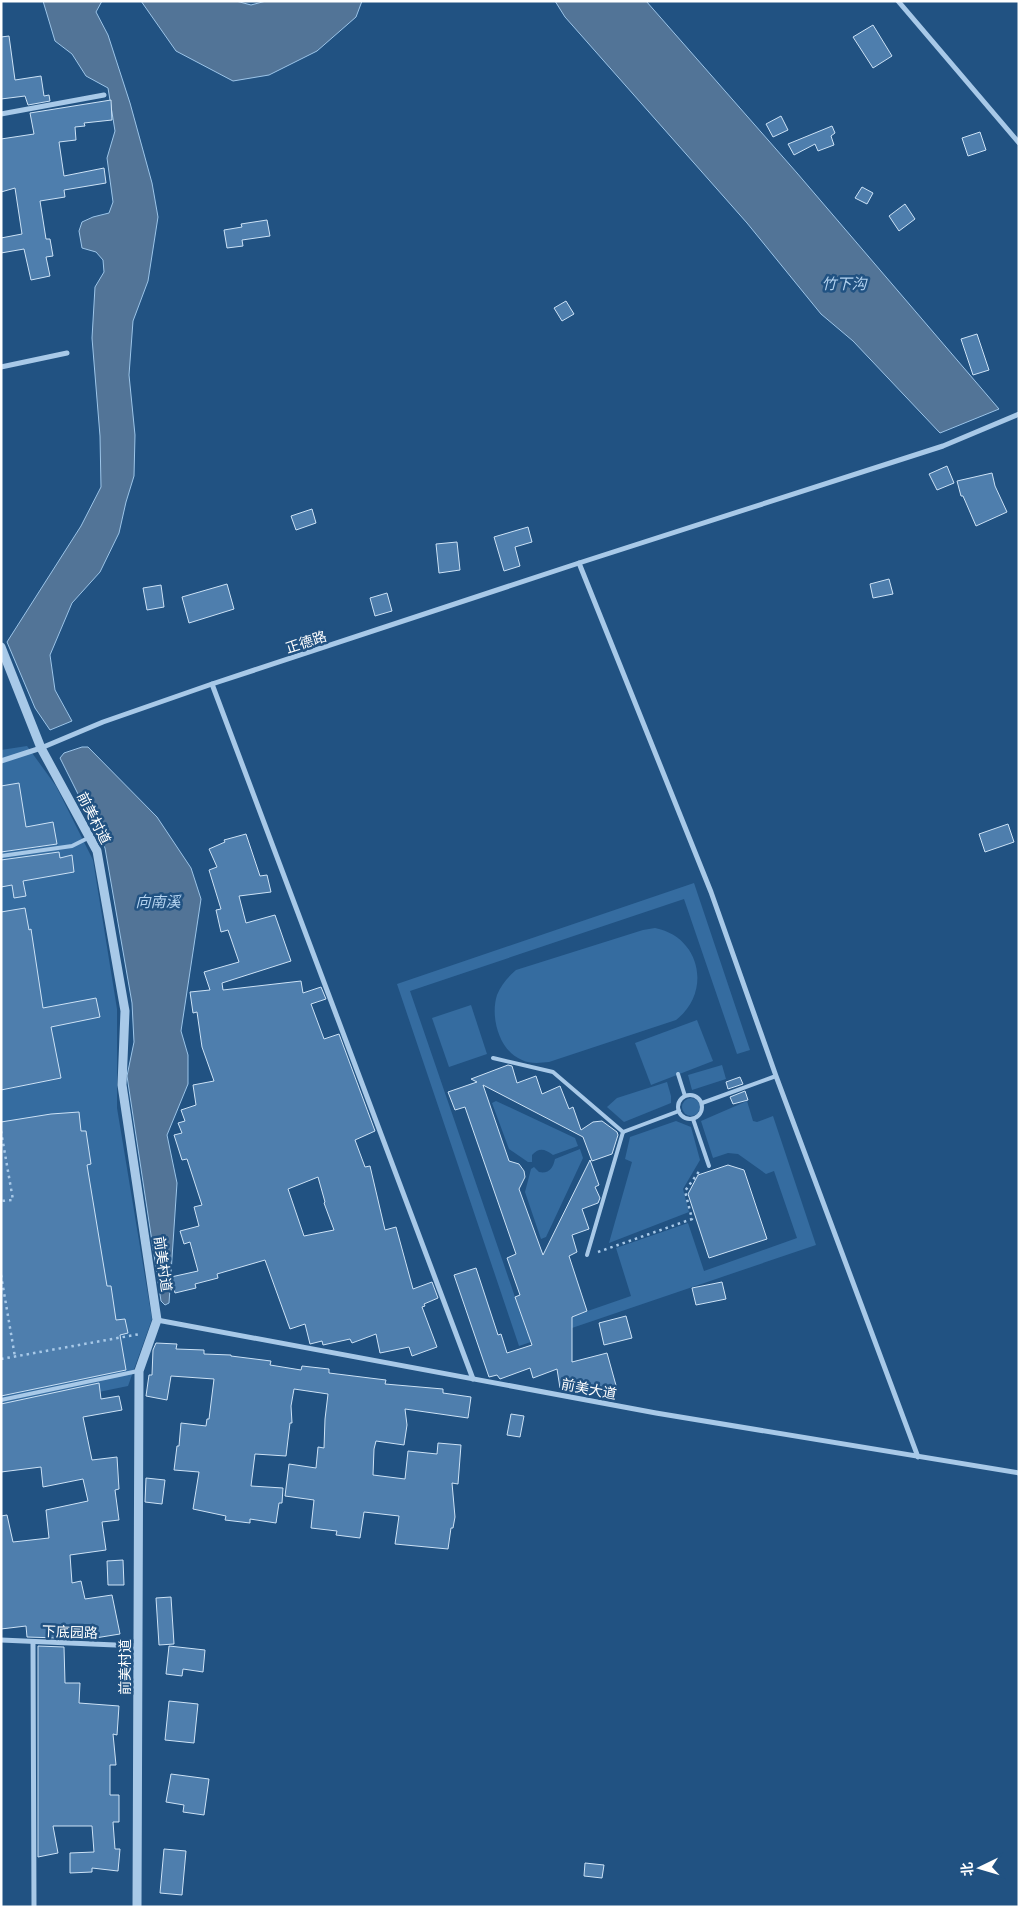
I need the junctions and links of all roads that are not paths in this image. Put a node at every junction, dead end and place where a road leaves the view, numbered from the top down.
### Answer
1 (898, 1) edge
2 (104, 95) dead end
3 (1, 114) edge
4 (1019, 143) edge
5 (67, 353) dead end
6 (1, 367) edge
7 (1019, 414) edge
8 (579, 563) junction
9 (1, 647) edge
10 (212, 684) junction
11 (42, 748) junction
12 (1, 761) edge
13 (90, 837) junction
14 (1, 856) edge
15 (493, 1058) dead end
16 (678, 1074) dead end
17 (776, 1076) junction
18 (685, 1096) junction
19 (702, 1103) junction
20 (679, 1111) junction
21 (693, 1119) junction
22 (624, 1132) junction
23 (709, 1166) road end
24 (588, 1255) road end
25 (157, 1320) junction
26 (139, 1370) junction
27 (473, 1379) junction
28 (1, 1400) edge
29 (918, 1457) junction
30 (1019, 1473) edge
31 (1, 1640) edge
32 (33, 1642) junction
33 (139, 1646) junction
34 (34, 1907) edge
35 (137, 1907) edge

1 - 4 street
2 - 3 street
5 - 6 street
7 - 8 street, 正德路
8 - 10 street, 正德路
8 - 17 street
9 - 11 street, 前美村道
10 - 11 street, 正德路
10 - 27 street
11 - 12 street, 正德路
11 - 13 street, 前美村道
13 - 14 lane
13 - 25 street, 前美村道
15 - 22 lane
16 - 18 lane
17 - 19 lane
17 - 29 street
18 - 19 lane
18 - 20 lane
19 - 21 lane
20 - 21 lane
20 - 22 lane
21 - 23 lane
22 - 24 lane
25 - 26 street, 前美村道
25 - 27 street, 前美大道
26 - 28 lane
26 - 33 street, 前美村道
27 - 29 street, 前美大道
29 - 30 street, 前美大道
31 - 32 street, 下底园路
32 - 33 street, 下底园路
32 - 34 street
33 - 35 street, 前美村道

